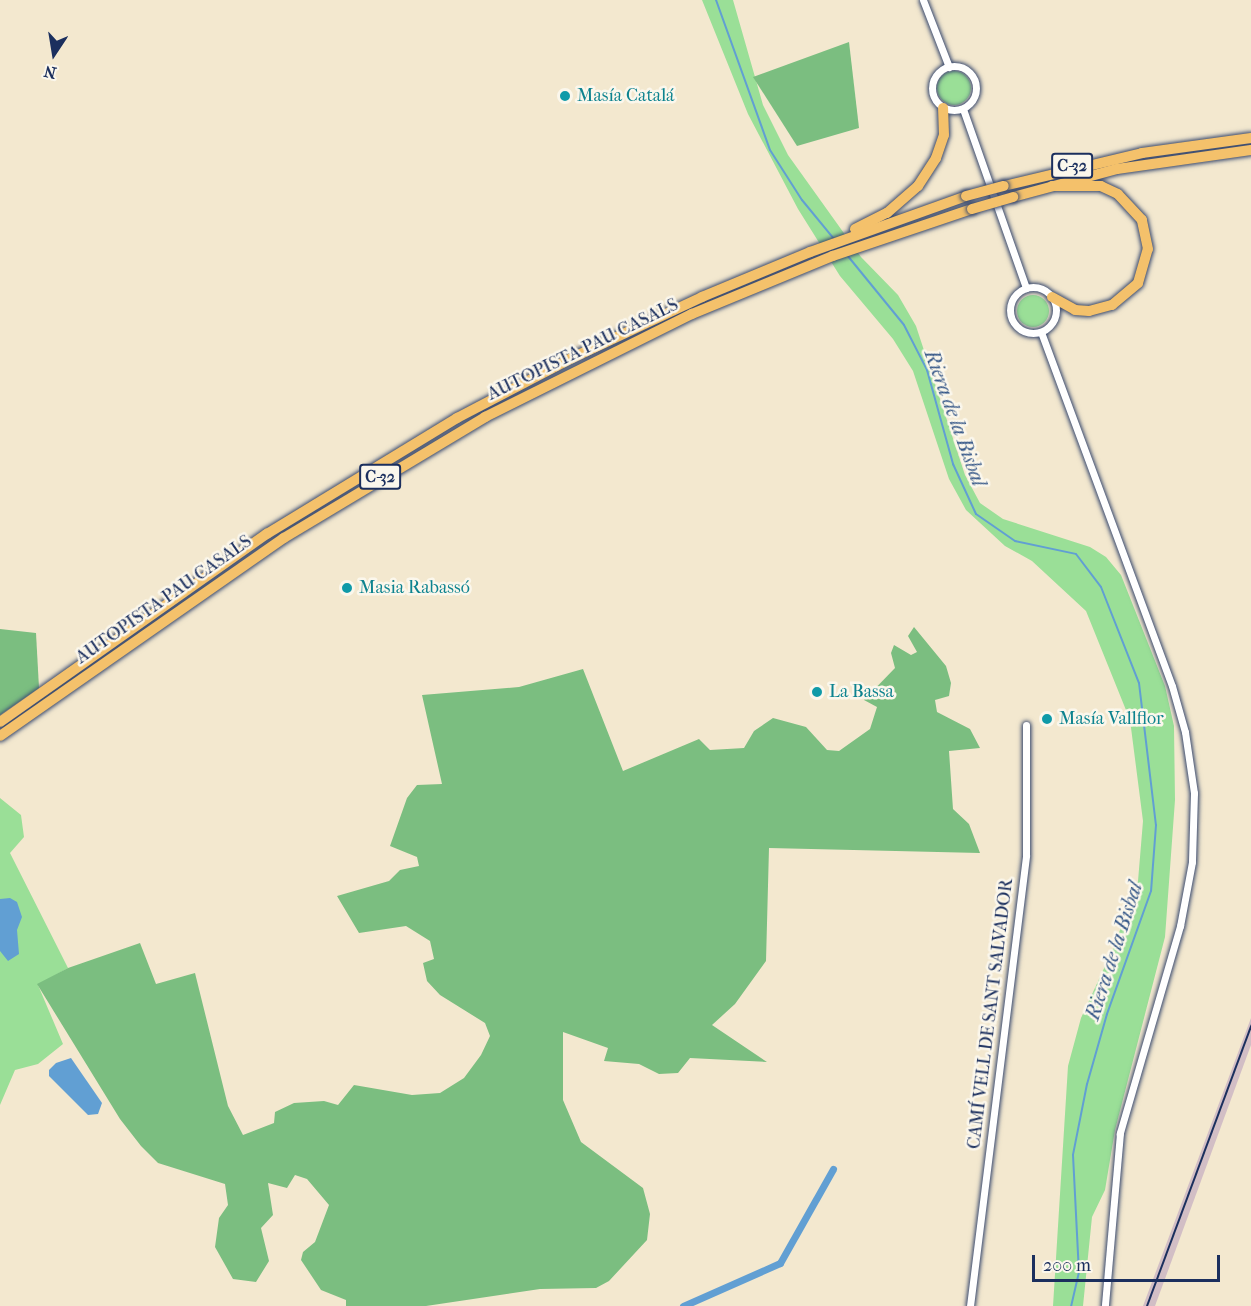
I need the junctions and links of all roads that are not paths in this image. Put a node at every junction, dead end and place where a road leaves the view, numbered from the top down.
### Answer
1 (923, 0) edge
2 (949, 67) junction
3 (943, 108) junction
4 (963, 109) junction
5 (1251, 138) edge
6 (1251, 150) edge
7 (1052, 186) junction
8 (861, 230) junction
9 (1026, 288) junction
10 (1052, 297) junction
11 (1041, 332) junction
12 (0, 722) edge
13 (1026, 725) dead end
14 (0, 736) edge
15 (970, 1306) edge
16 (1106, 1306) edge

1 - 2 street
2 - 3 street
2 - 4 street
3 - 4 street
3 - 8 highway
4 - 9 street
5 - 8 highway, C-32, bridge
6 - 7 highway, AUTOPISTA PAU CASALS / C-32
7 - 10 highway
7 - 14 highway, AUTOPISTA PAU CASALS / C-32, bridge
8 - 12 highway, AUTOPISTA PAU CASALS / C-32
9 - 10 street
9 - 11 street
10 - 11 street
11 - 16 street
13 - 15 street, CAMÍ VELL DE SANT SALVADOR

